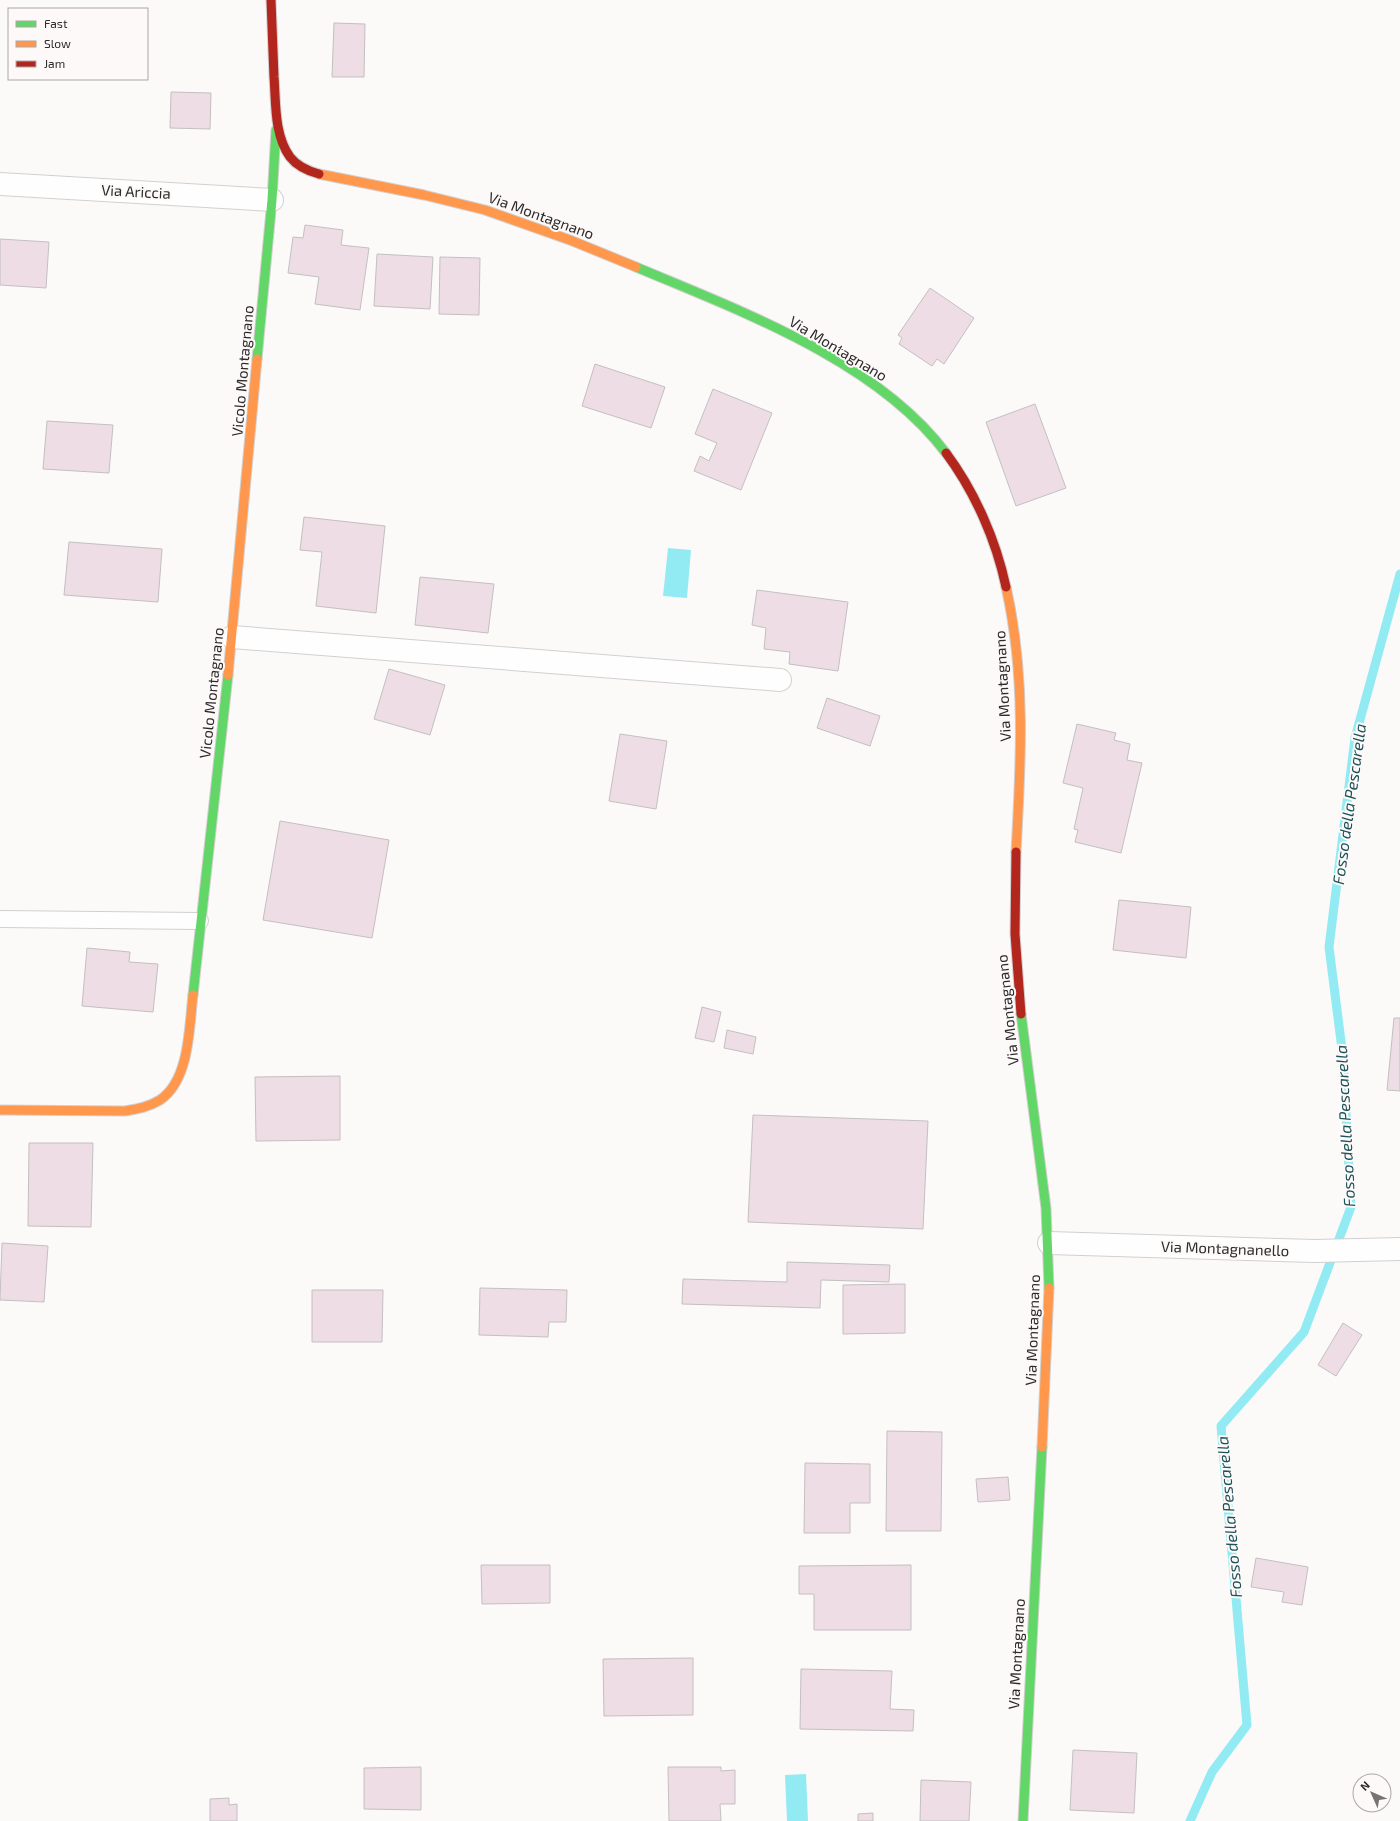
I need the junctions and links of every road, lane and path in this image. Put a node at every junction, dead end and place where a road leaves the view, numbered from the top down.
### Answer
1 (271, 0) edge
2 (277, 119) junction
3 (0, 184) edge
4 (272, 200) junction
5 (232, 637) junction
6 (780, 680) dead end
7 (0, 919) edge
8 (200, 921) junction
9 (0, 1110) edge
10 (1049, 1243) junction
11 (1400, 1249) edge
12 (1023, 1821) edge

1 - 2 street, Via Montagnano
2 - 4 street, Vicolo Montagnano
2 - 10 street, Via Montagnano
3 - 4 street, Via Ariccia
4 - 5 street, Vicolo Montagnano
5 - 6 street
5 - 8 street, Vicolo Montagnano
7 - 8 lane
8 - 9 street, Vicolo Montagnano
10 - 11 street, Via Montagnanello
10 - 12 street, Via Montagnano

